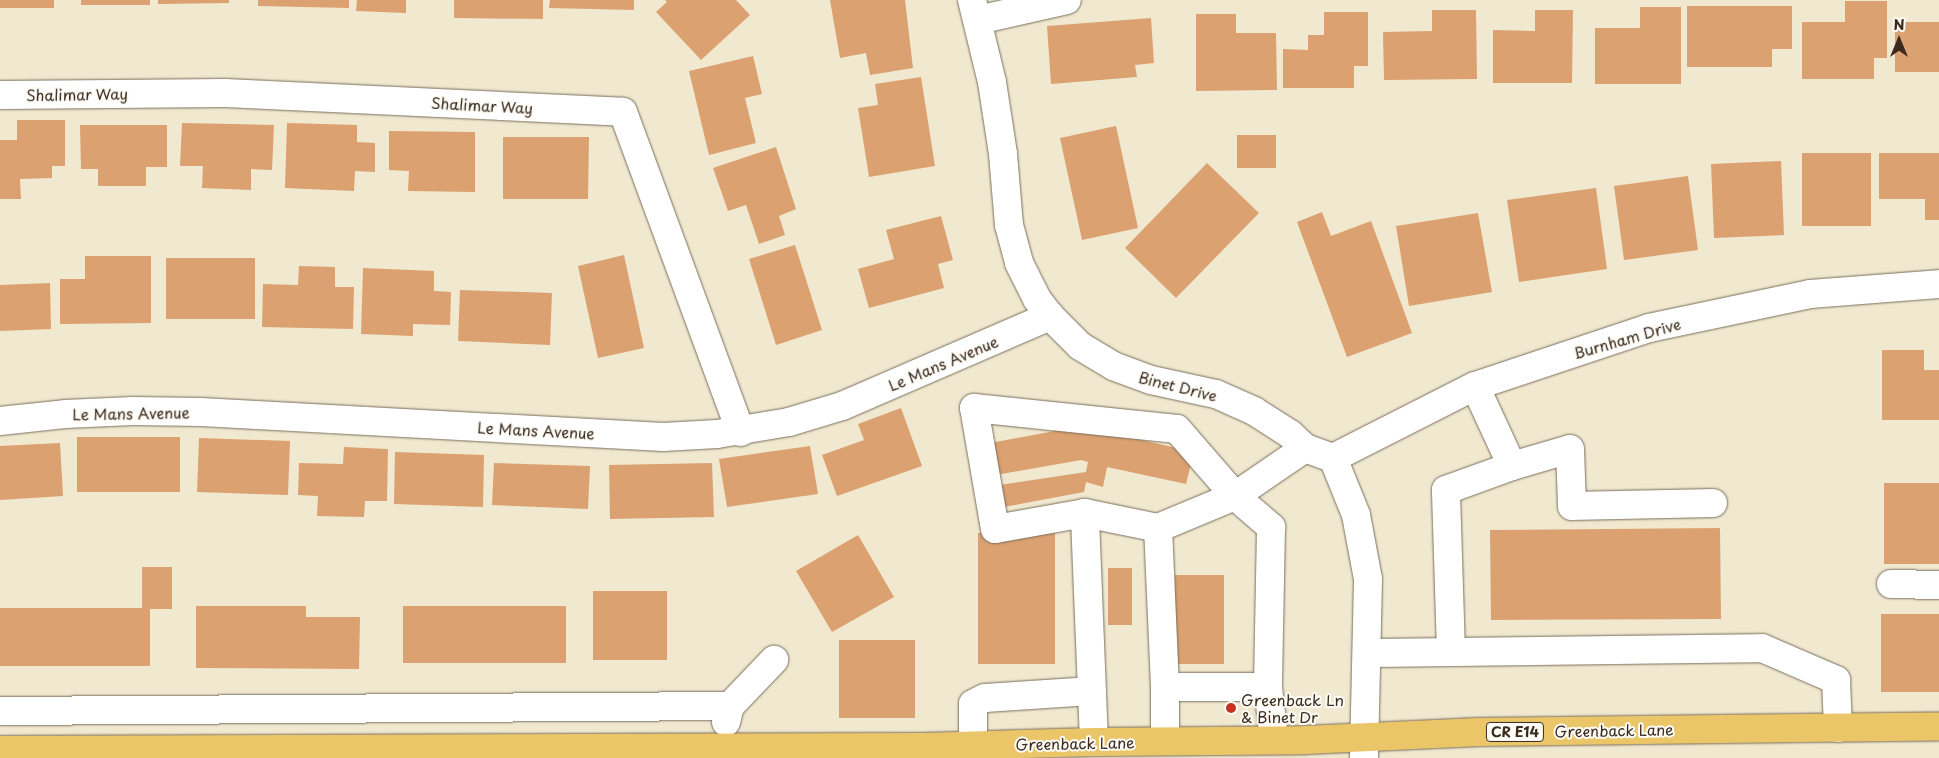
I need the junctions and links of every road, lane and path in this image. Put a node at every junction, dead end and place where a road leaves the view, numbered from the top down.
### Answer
1 (1067, 0) edge
2 (975, 10) edge
3 (0, 95) edge
4 (1939, 284) edge
5 (1050, 316) junction
6 (1475, 386) junction
7 (0, 421) edge
8 (741, 432) junction
9 (1306, 448) junction
10 (1333, 458) junction
11 (1512, 466) junction
12 (1235, 496) junction
13 (1713, 503) dead end
14 (1085, 513) junction
15 (1158, 528) junction
16 (1891, 584) dead end
17 (1939, 585) edge
18 (1451, 652) junction
19 (1368, 653) junction
20 (774, 660) dead end
21 (1165, 687) junction
22 (1268, 687) junction
23 (1092, 691) junction
24 (0, 711) edge
25 (1939, 726) edge
26 (1838, 728) junction
27 (1274, 740) junction
28 (1165, 741) junction
29 (1094, 742) junction
30 (973, 746) junction
31 (1364, 748) edge
32 (0, 750) edge
33 (744, 753) edge

1 - 2 street
2 - 5 street, Binet Drive
3 - 8 street, Shalimar Way
4 - 6 street, Burnham Drive
5 - 8 street, Le Mans Avenue
5 - 9 street, Binet Drive
6 - 10 street, Burnham Drive
6 - 11 street
7 - 8 street, Le Mans Avenue
9 - 10 street, Binet Drive
9 - 12 street
10 - 19 street
11 - 13 street
11 - 18 street
12 - 14 street
12 - 15 street
12 - 22 street
14 - 15 street
14 - 23 street
15 - 21 street
16 - 17 street
18 - 19 street
18 - 26 street
19 - 31 street
20 - 24 street
21 - 22 street
21 - 28 street
22 - 27 street
23 - 29 street
23 - 30 street
25 - 26 main road, Greenback Lane / CR E14
26 - 31 main road, Greenback Lane / CR E14
27 - 28 main road, Greenback Lane / CR E14
27 - 31 main road, Greenback Lane / CR E14
28 - 29 main road, Greenback Lane / CR E14
29 - 30 main road, Greenback Lane / CR E14
30 - 33 main road, Greenback Lane / CR E14
32 - 33 main road, Greenback Lane / CR E14

